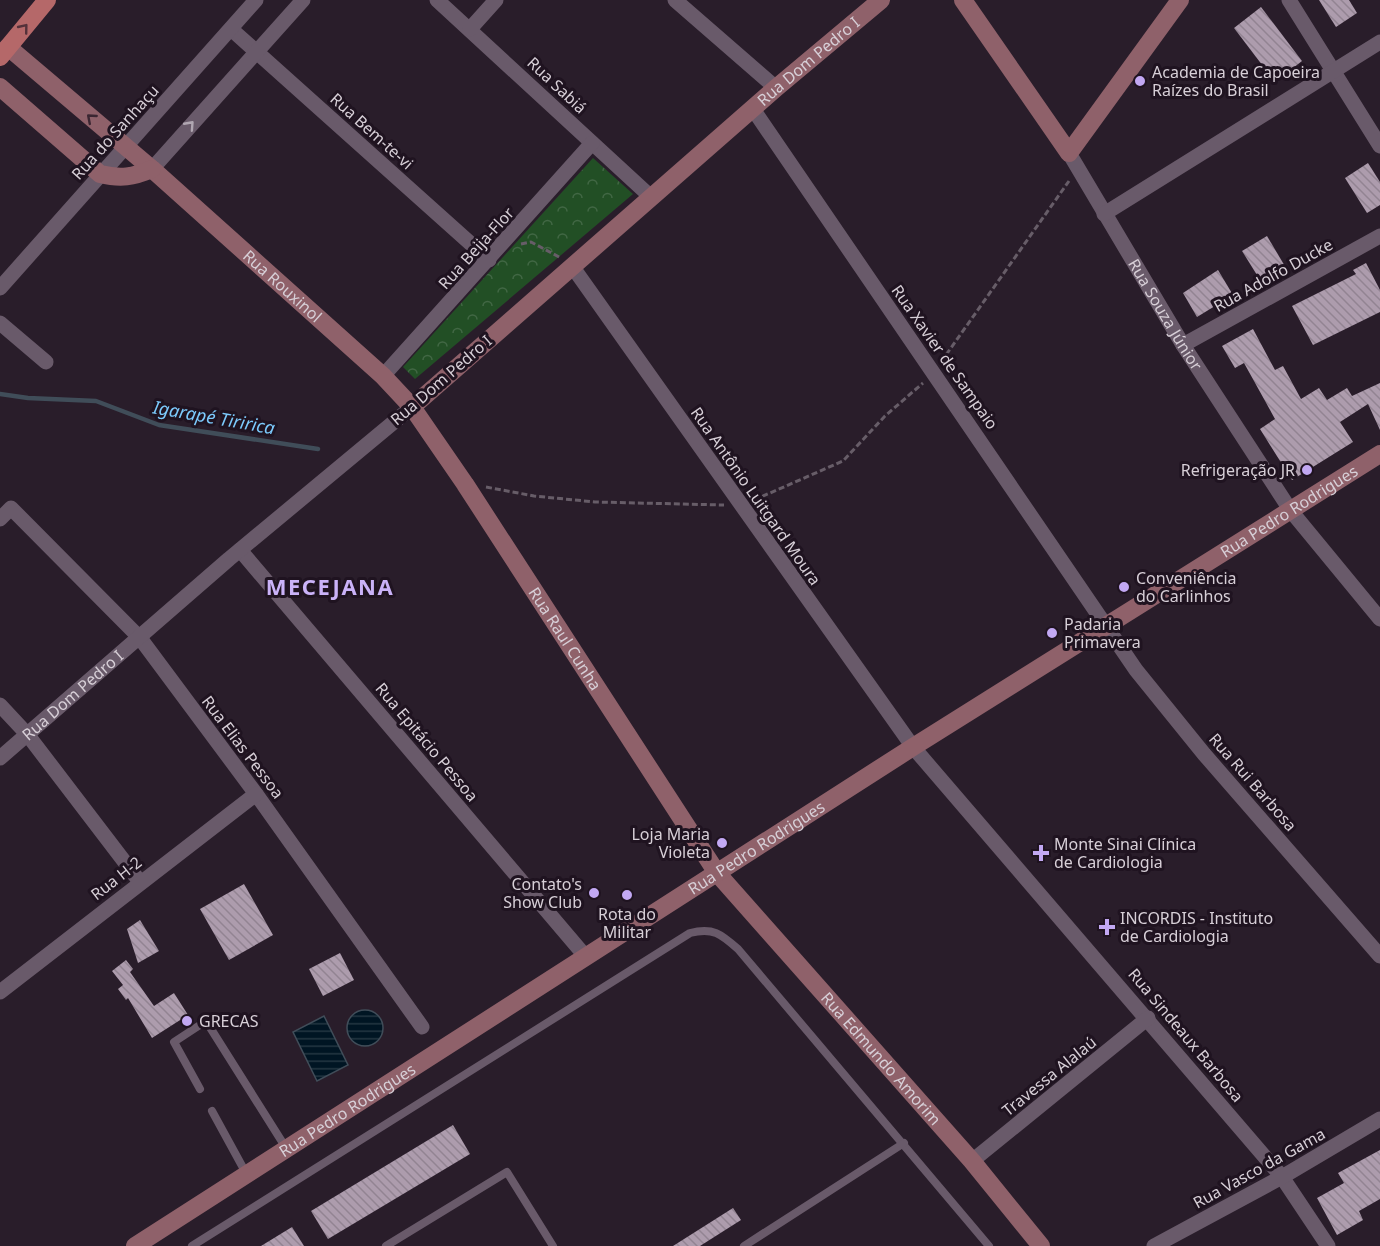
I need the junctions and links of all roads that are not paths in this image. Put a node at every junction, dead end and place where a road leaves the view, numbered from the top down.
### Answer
1 (47, 0) edge
2 (256, 0) edge
3 (303, 0) edge
4 (496, 0) edge
5 (675, 0) edge
6 (881, 0) edge
7 (963, 0) edge
8 (1180, 0) edge
9 (1289, 0) edge
10 (444, 2) edge
11 (231, 29) junction
12 (470, 29) junction
13 (1380, 42) edge
14 (256, 51) junction
15 (4, 52) edge
16 (1332, 71) junction
17 (0, 87) edge
18 (776, 88) junction
19 (753, 109) junction
20 (592, 142) junction
21 (1380, 146) edge
22 (125, 147) junction
23 (1074, 160) junction
24 (152, 169) junction
25 (100, 174) junction
26 (651, 197) junction
27 (1104, 214) junction
28 (1380, 236) edge
29 (489, 260) junction
30 (572, 266) junction
31 (0, 288) edge
32 (0, 323) edge
33 (1183, 345) junction
34 (46, 362) dead end
35 (383, 376) junction
36 (412, 407) junction
37 (1380, 454) edge
38 (1291, 511) junction
39 (6, 514) edge
40 (240, 550) junction
41 (1380, 619) edge
42 (1108, 625) junction
43 (140, 638) junction
44 (0, 705) edge
45 (27, 734) junction
46 (913, 747) junction
47 (0, 758) edge
48 (256, 794) junction
49 (717, 873) junction
50 (140, 882) junction
51 (1380, 956) edge
52 (586, 957) junction
53 (0, 992) edge
54 (1148, 1018) junction
55 (422, 1027) dead end
56 (200, 1089) dead end
57 (212, 1111) dead end
58 (1380, 1119) edge
59 (904, 1143) junction
60 (287, 1150) junction
61 (972, 1161) junction
62 (247, 1175) junction
63 (1282, 1177) junction
64 (135, 1246) edge
65 (192, 1246) edge
66 (386, 1246) edge
67 (553, 1246) edge
68 (744, 1246) edge
69 (989, 1246) edge
70 (1041, 1246) edge
71 (1155, 1246) edge
72 (1328, 1246) edge

15 -> 1 main road
2 - 11 street, Rua do Sanhaçu
3 - 14 street
4 - 12 street
5 - 18 street
6 - 18 street, Rua Dom Pedro I
7 - 23 street, Rua Souza Júnior
8 - 23 street
9 - 16 street
10 - 12 street, Rua Sabiá
11 - 14 street, Rua Bem-te-vi
11 - 22 street, Rua do Sanhaçu
12 - 20 street, Rua Sabiá
13 - 16 street
24 -> 14 street
14 - 29 street, Rua Bem-te-vi
22 -> 15 street, Rua Rouxinol
16 - 21 street
16 - 27 street
17 - 25 street
18 - 19 street, Rua Dom Pedro I
19 - 26 street, Rua Dom Pedro I
19 - 42 street, Rua Xavier de Sampaio
20 - 26 street, Rua Sabiá
20 - 29 street, Rua Beija-Flor
22 - 24 street, Rua Rouxinol
22 - 25 street, Rua do Sanhaçu
23 - 27 street, Rua Souza Júnior
24 - 25 street
24 - 35 street, Rua Rouxinol
25 - 31 street, Rua do Sanhaçu
26 - 30 street, Rua Dom Pedro I
27 - 33 street, Rua Souza Júnior
28 - 33 street, Rua Adolfo Ducke
29 - 35 street, Rua Beija-Flor
30 - 36 street, Rua Dom Pedro I
30 - 46 street, Rua Antônio Luitgard Moura
32 - 34 street
33 - 38 street, Rua Souza Júnior
35 - 36 street, Rua Rouxinol
36 - 40 street, Rua Dom Pedro I
36 - 49 street, Rua Raul Cunha
37 - 38 street, Rua Pedro Rodrigues
38 - 41 street, Rua Souza Júnior
38 - 42 street, Rua Pedro Rodrigues
39 - 43 street, Rua Elias Pessoa
40 - 43 street, Rua Dom Pedro I
40 - 52 street, Rua Epitácio Pessoa
42 - 46 street, Rua Pedro Rodrigues
42 - 51 street, Rua Rui Barbosa
43 - 45 street, Rua Dom Pedro I
43 - 48 street, Rua Elias Pessoa
44 - 45 street
45 - 47 street, Rua Dom Pedro I
45 - 50 street
46 - 49 street, Rua Pedro Rodrigues
46 - 54 street, Rua Sindeaux Barbosa
48 - 50 street, Rua H-2
48 - 55 street, Rua Elias Pessoa
49 - 52 street, Rua Pedro Rodrigues
49 - 61 street, Rua Edmundo Amorim
50 - 53 street, Rua H-2
52 - 60 street, Rua Pedro Rodrigues
54 - 61 street, Travessa Alalaú
54 - 63 street, Rua Sindeaux Barbosa
56 - 60 lane
57 - 62 lane
58 - 63 street, Rua Vasco da Gama
59 - 65 lane
59 - 68 lane
59 - 69 lane
60 - 62 street, Rua Pedro Rodrigues
61 - 70 street, Rua Edmundo Amorim
62 - 64 street, Rua Pedro Rodrigues
63 - 71 street, Rua Vasco da Gama
63 - 72 street, Rua Sindeaux Barbosa
66 - 67 lane

